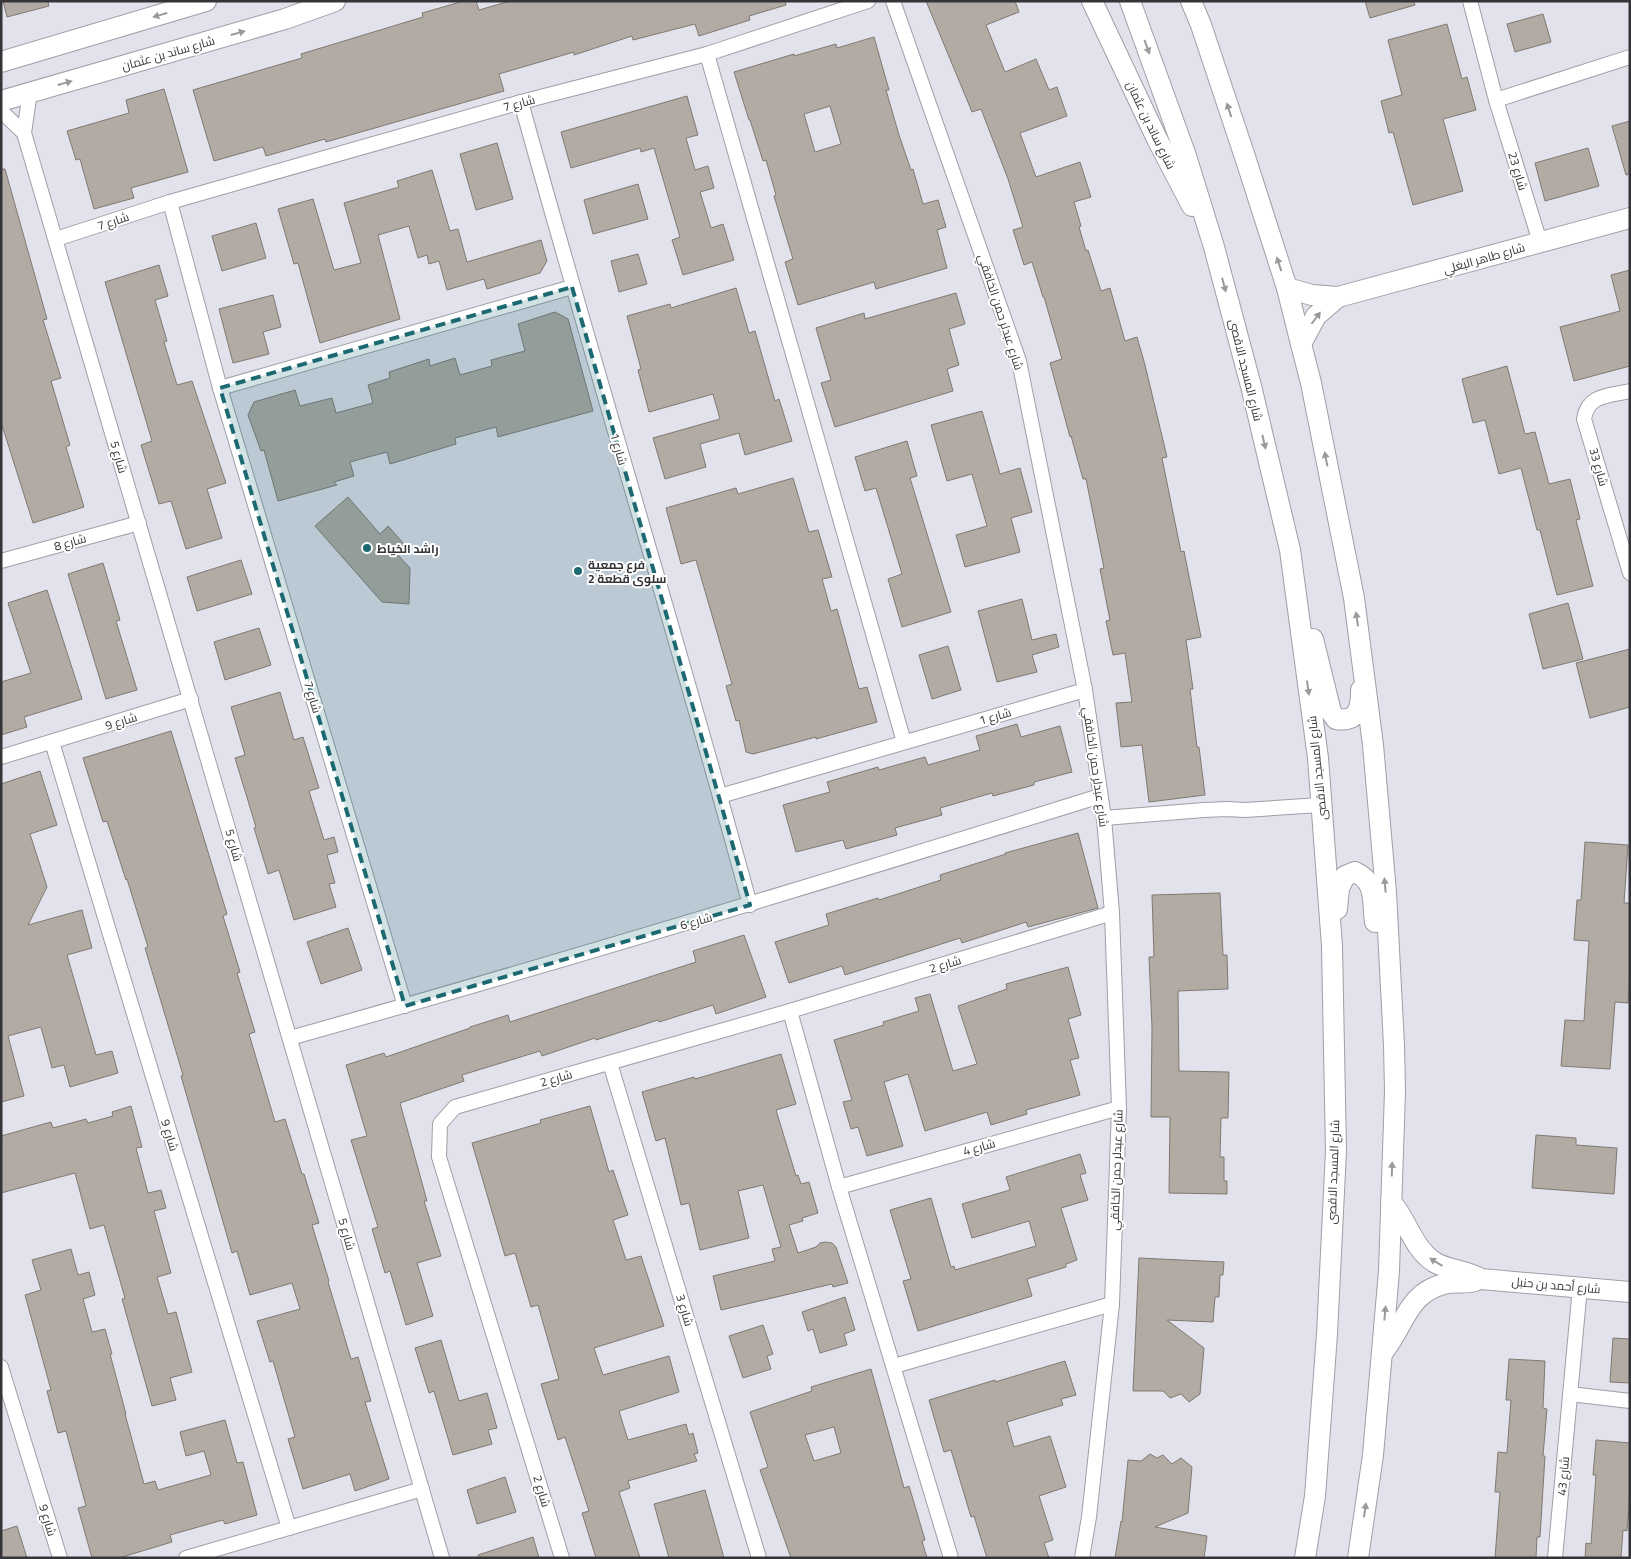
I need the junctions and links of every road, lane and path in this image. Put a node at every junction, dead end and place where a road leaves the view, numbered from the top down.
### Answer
1 (206, 1) edge
2 (335, 1) edge
3 (868, 1) edge
4 (893, 1) edge
5 (1092, 1) edge
6 (1130, 1) edge
7 (1191, 1) edge
8 (1470, 1) edge
9 (287, 10) edge
10 (707, 54) junction
11 (1630, 57) edge
12 (1, 62) edge
13 (30, 92) junction
14 (1496, 100) junction
15 (1, 101) edge
16 (521, 102) junction
17 (1, 111) edge
18 (24, 133) junction
19 (170, 202) junction
20 (1630, 218) edge
21 (56, 239) junction
22 (1540, 242) junction
23 (1214, 247) junction
24 (572, 287) junction
25 (1287, 288) junction
26 (1338, 297) junction
27 (1301, 344) junction
28 (220, 388) junction
29 (1630, 391) edge
30 (138, 522) junction
31 (1290, 550) junction
32 (1, 561) edge
33 (1630, 573) edge
34 (1361, 646) junction
35 (1085, 690) junction
36 (191, 699) junction
37 (52, 742) junction
38 (904, 742) junction
39 (1, 757) edge
40 (720, 796) junction
41 (1100, 796) junction
42 (1320, 805) junction
43 (1104, 818) junction
44 (750, 905) junction
45 (1112, 913) junction
46 (1332, 946) junction
47 (405, 1006) junction
48 (790, 1011) junction
49 (290, 1038) junction
50 (1394, 1045) junction
51 (610, 1063) junction
52 (1119, 1108) junction
53 (839, 1186) junction
54 (1391, 1202) junction
55 (1481, 1279) junction
56 (1580, 1287) junction
57 (1630, 1292) edge
58 (1112, 1304) junction
59 (1382, 1354) junction
60 (894, 1366) junction
61 (1, 1367) edge
62 (1570, 1394) junction
63 (1630, 1401) edge
64 (422, 1489) junction
65 (1311, 1524) junction
66 (289, 1528) junction
67 (60, 1558) edge
68 (186, 1558) edge
69 (442, 1558) edge
70 (562, 1558) edge
71 (759, 1558) edge
72 (951, 1558) edge
73 (1082, 1558) edge
74 (1305, 1558) edge
75 (1314, 1558) edge
76 (1358, 1558) edge
77 (1555, 1558) edge

1 -> 12 main road
2 - 9 main road, شارع ساند بن عثمان
3 - 10 street, شارع 7
4 - 35 street, شارع عبدلر حمن الخافقي
5 - 23 main road, شارع ساند بن عثمان
6 -> 23 main road, شارع المسجد الاقصى
25 -> 7 main road
8 - 14 street, شارع 23
13 -> 9 main road, شارع ساند بن عثمان
10 - 16 street, شارع 7
10 - 38 street
11 - 14 street
13 - 15 main road, شارع ساند بن عثمان
13 - 18 street, شارع 5
14 - 22 street, شارع 23
16 - 19 street, شارع 7
16 - 24 street, شارع 1
17 - 18 street, شارع 5
18 - 21 street, شارع 5
19 - 21 street, شارع 7
19 - 28 street, شارع 7
20 - 22 main road, شارع طاهر البغلي
21 - 30 street, شارع 5
22 - 26 main road, شارع طاهر البغلي
23 -> 31 main road, شارع المسجد الاقصى
24 - 28 street
24 - 40 street, شارع 1
25 - 26 main road, شارع طاهر البغلي
25 - 27 main road
27 -> 26 main road, شارع طاهر البغلي
34 -> 27 main road
28 - 47 street, شارع 7
29 - 33 street, شارع 33
30 - 32 street, شارع 8
30 - 36 street, شارع 5
31 - 34 main road
31 -> 42 main road, شارع المسجد الاقصى
50 -> 34 main road
35 - 38 street, شارع 1
35 - 41 street, شارع عبدلر حمن الخافقي
36 - 37 street, شارع 9
36 - 49 street, شارع 5
37 - 39 street, شارع 9
37 - 66 street, شارع 9
38 - 40 street, شارع 1
40 - 44 street, شارع 1
41 - 43 street, شارع عبدلر حمن الخافقي
41 - 44 street, شارع 6
42 - 43 street
42 - 46 main road, شارع المسجد الاقصى
43 - 45 street, شارع عبدلر حمن الخافقي
44 - 47 street, شارع 6
45 - 48 street, شارع 2
45 - 52 street, شارع عبدلر حمن الخافقي
46 - 50 main road
46 - 65 main road, شارع المسجد الاقصى
47 - 49 street, شارع 6
48 - 51 street, شارع 2
48 - 53 street
49 - 64 street, شارع 5
54 -> 50 main road
51 - 70 street, شارع 2
51 - 71 street, شارع 3
52 - 53 street, شارع 4
52 - 58 street, شارع عبدلر حمن الخافقي
53 - 60 street
55 -> 54 main road, شارع أحمد بن حنبل
59 -> 54 main road
55 - 56 main road, شارع أحمد بن حنبل
55 - 59 main road, شارع أحمد بن حنبل
56 - 57 main road, شارع أحمد بن حنبل
56 - 62 street, شارع 43
58 - 60 street
58 - 73 street, شارع عبدلر حمن الخافقي
76 -> 59 main road
60 - 72 street
61 - 67 street, شارع 9
62 - 63 street
62 - 77 street, شارع 43
64 - 66 street
64 - 69 street, شارع 5
65 - 74 main road, شارع المسجد الاقصى
65 - 75 main road
66 - 68 street

